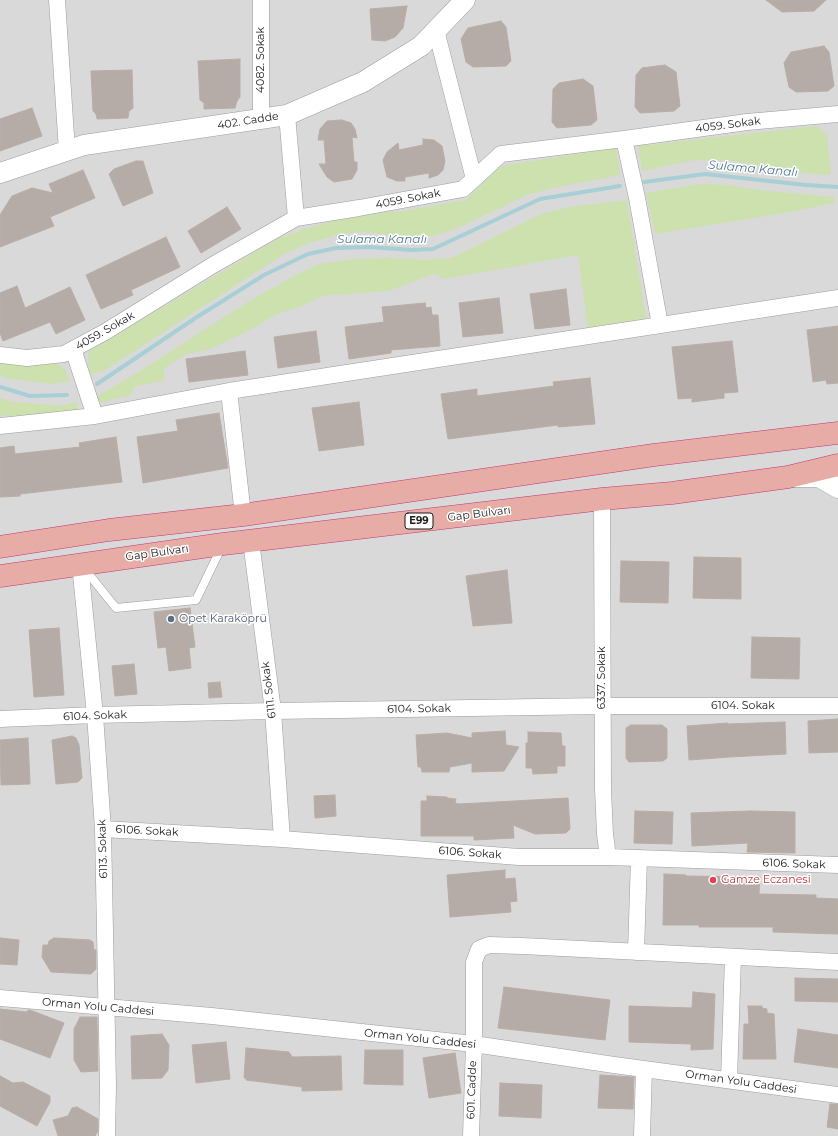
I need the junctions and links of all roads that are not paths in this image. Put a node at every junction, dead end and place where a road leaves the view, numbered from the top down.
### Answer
1 (57, 0) edge
2 (261, 0) edge
3 (465, 0) edge
4 (436, 30) junction
5 (287, 114) junction
6 (838, 114) edge
7 (261, 120) junction
8 (624, 139) junction
9 (67, 151) junction
10 (0, 173) edge
11 (474, 179) junction
12 (296, 218) junction
13 (838, 298) edge
14 (660, 325) junction
15 (73, 349) junction
16 (0, 355) edge
17 (229, 391) junction
18 (95, 416) junction
19 (0, 426) edge
20 (838, 433) edge
21 (838, 465) edge
22 (788, 477) junction
23 (838, 488) edge
24 (602, 499) junction
25 (243, 515) junction
26 (251, 541) junction
27 (223, 544) junction
28 (0, 546) edge
29 (80, 564) junction
30 (0, 576) edge
31 (602, 706) junction
32 (838, 706) edge
33 (272, 711) junction
34 (95, 715) junction
35 (0, 719) edge
36 (103, 829) junction
37 (282, 839) junction
38 (608, 857) junction
39 (640, 858) junction
40 (838, 865) edge
41 (636, 952) junction
42 (734, 957) junction
43 (838, 962) edge
44 (0, 998) edge
45 (106, 1007) junction
46 (474, 1044) junction
47 (644, 1069) junction
48 (728, 1080) junction
49 (838, 1095) edge
50 (107, 1136) edge
51 (471, 1136) edge
52 (642, 1136) edge

1 - 9 street
2 - 7 street, 4082. Sokak
3 - 4 street, 402. Cadde
4 - 5 street, 402. Cadde
4 - 11 street
5 - 7 street, 402. Cadde
5 - 12 street
6 - 8 street, 4059. Sokak
7 - 9 street, 402. Cadde
8 - 11 street, 4059. Sokak
8 - 14 street
9 - 10 street, 402. Cadde
11 - 12 street, 4059. Sokak
12 - 15 street, 4059. Sokak
13 - 14 street
14 - 17 street
15 - 16 street, 4059. Sokak
15 - 18 street
17 - 18 street
17 - 25 street
18 - 19 street
20 - 25 highway
21 - 22 highway, Gap Bulvarı / E99
22 - 23 street
22 - 24 highway, Gap Bulvarı / E99
24 - 26 highway, Gap Bulvarı / E99
24 - 31 street, 6337. Sokak
25 - 28 highway
26 - 27 highway, Gap Bulvarı / E99
26 - 33 street, 6111. Sokak
27 - 29 highway, Gap Bulvarı / E99
27 - 29 lane
29 - 30 highway, Gap Bulvarı / E99
29 - 34 street, 6113. Sokak
31 - 32 street, 6104. Sokak
31 - 33 street, 6104. Sokak
31 - 38 street, 6337. Sokak
33 - 34 street, 6104. Sokak
33 - 37 street, 6111. Sokak
34 - 35 street, 6104. Sokak
34 - 36 street, 6113. Sokak
36 - 37 street, 6106. Sokak
36 - 45 street, 6113. Sokak
37 - 38 street, 6106. Sokak
38 - 39 street, 6106. Sokak
39 - 40 street, 6106. Sokak
39 - 41 street
41 - 42 street
41 - 46 street, 601. Cadde
42 - 43 street
42 - 48 street
44 - 45 street, Orman Yolu Caddesi
45 - 46 street, Orman Yolu Caddesi
45 - 50 street, 6113. Sokak
46 - 47 street, Orman Yolu Caddesi
46 - 51 street, 601. Cadde
47 - 48 street, Orman Yolu Caddesi
47 - 52 street
48 - 49 street, Orman Yolu Caddesi

